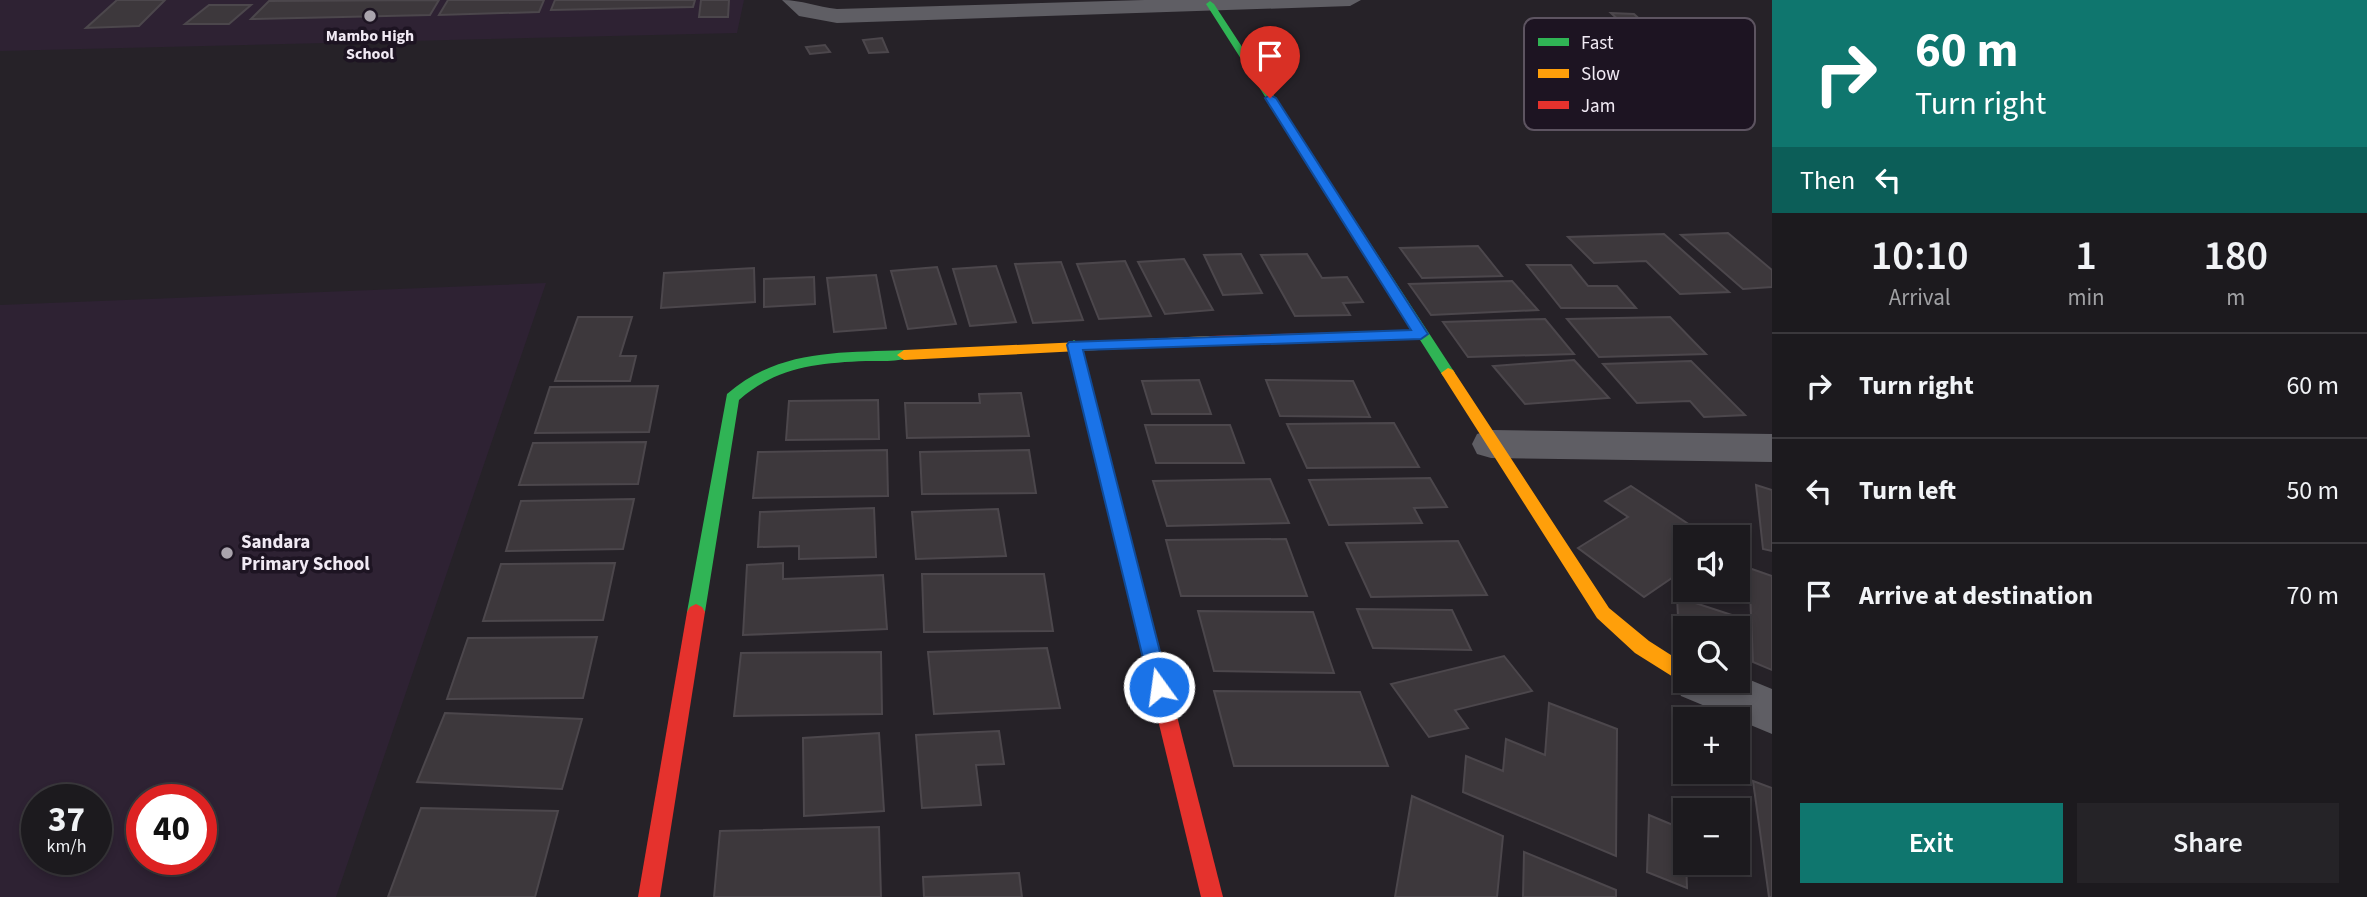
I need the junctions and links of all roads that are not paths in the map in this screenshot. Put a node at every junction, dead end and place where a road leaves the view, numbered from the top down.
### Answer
1 (793, 0) edge
2 (1350, 0) edge
3 (1210, 4) junction
4 (1421, 334) junction
5 (1074, 345) junction
6 (1491, 444) junction
7 (1772, 448) edge
8 (1673, 666) edge
9 (1727, 693) edge
10 (1772, 712) edge
11 (649, 897) edge
12 (1212, 897) edge

1 - 3 street
2 - 3 street
3 - 4 street
4 - 5 street
4 - 6 street
5 - 11 street
5 - 12 street
6 - 7 street
6 - 8 street
9 - 10 street

